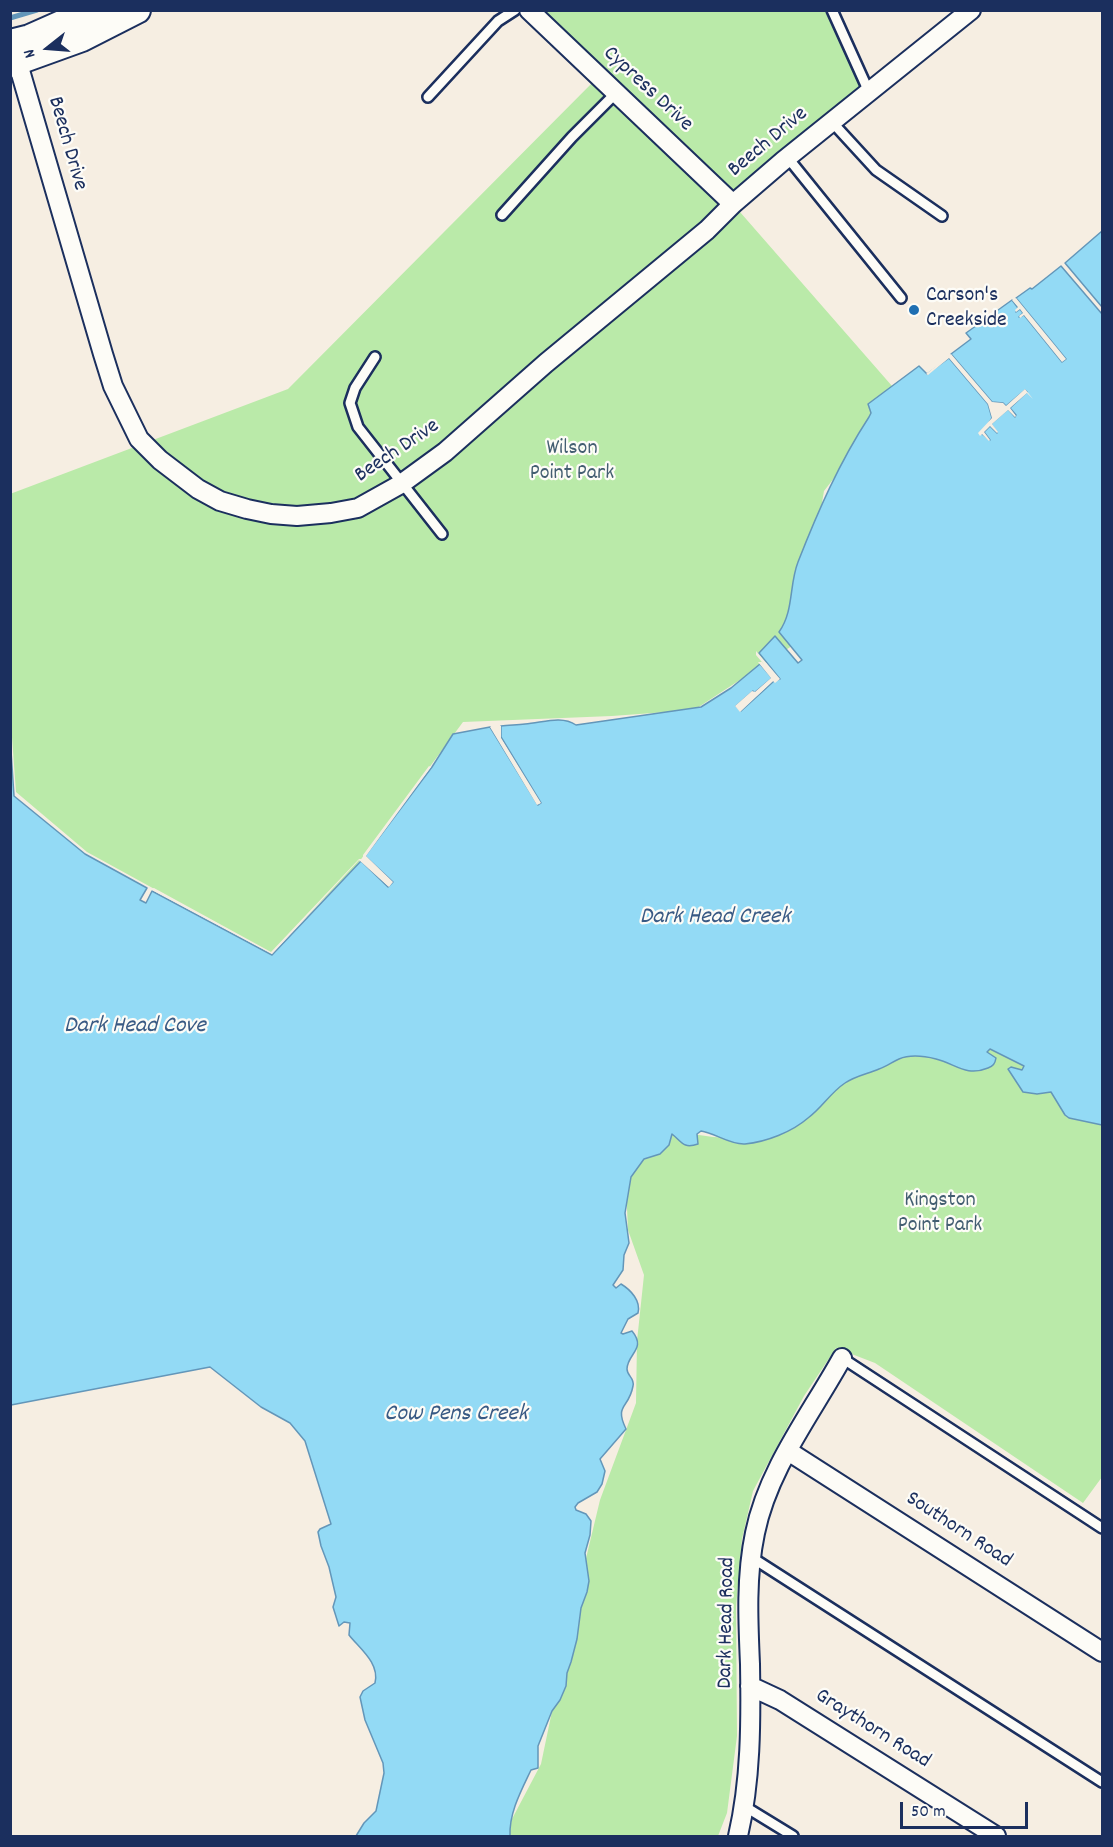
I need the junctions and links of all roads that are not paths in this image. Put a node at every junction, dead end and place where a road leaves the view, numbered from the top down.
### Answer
1 (93, 10) edge
2 (136, 10) edge
3 (515, 10) edge
4 (529, 10) edge
5 (832, 10) edge
6 (970, 10) edge
7 (12, 53) edge
8 (869, 92) junction
9 (616, 93) junction
10 (429, 97) dead end
11 (832, 122) junction
12 (788, 158) junction
13 (733, 204) junction
14 (502, 216) dead end
15 (942, 216) dead end
16 (901, 298) dead end
17 (375, 357) dead end
18 (401, 484) junction
19 (442, 534) dead end
20 (842, 1358) joint
21 (788, 1450) junction
22 (1102, 1527) edge
23 (751, 1557) junction
24 (1102, 1652) edge
25 (750, 1686) junction
26 (1102, 1782) edge
27 (744, 1806) junction
28 (738, 1836) edge
29 (793, 1836) edge
30 (996, 1836) edge

1 - 7 street
2 - 7 street
3 - 10 lane
4 - 9 street, Cypress Drive
5 - 8 lane
6 - 8 street, Beech Drive
7 - 18 street, Beech Drive
8 - 11 street, Beech Drive
9 - 13 street, Cypress Drive
9 - 14 lane
11 - 12 street, Beech Drive
11 - 15 lane
12 - 13 street, Beech Drive
12 - 16 lane
13 - 18 street, Beech Drive
17 - 18 lane
18 - 19 lane
20 - 21 street, Dark Head Road
20 - 22 lane
21 - 23 street, Dark Head Road
21 - 24 street, Southorn Road
23 - 25 street, Dark Head Road
23 - 26 lane
25 - 27 street, Dark Head Road
25 - 30 street, Graythorn Road
27 - 28 street, Dark Head Road
27 - 29 lane

